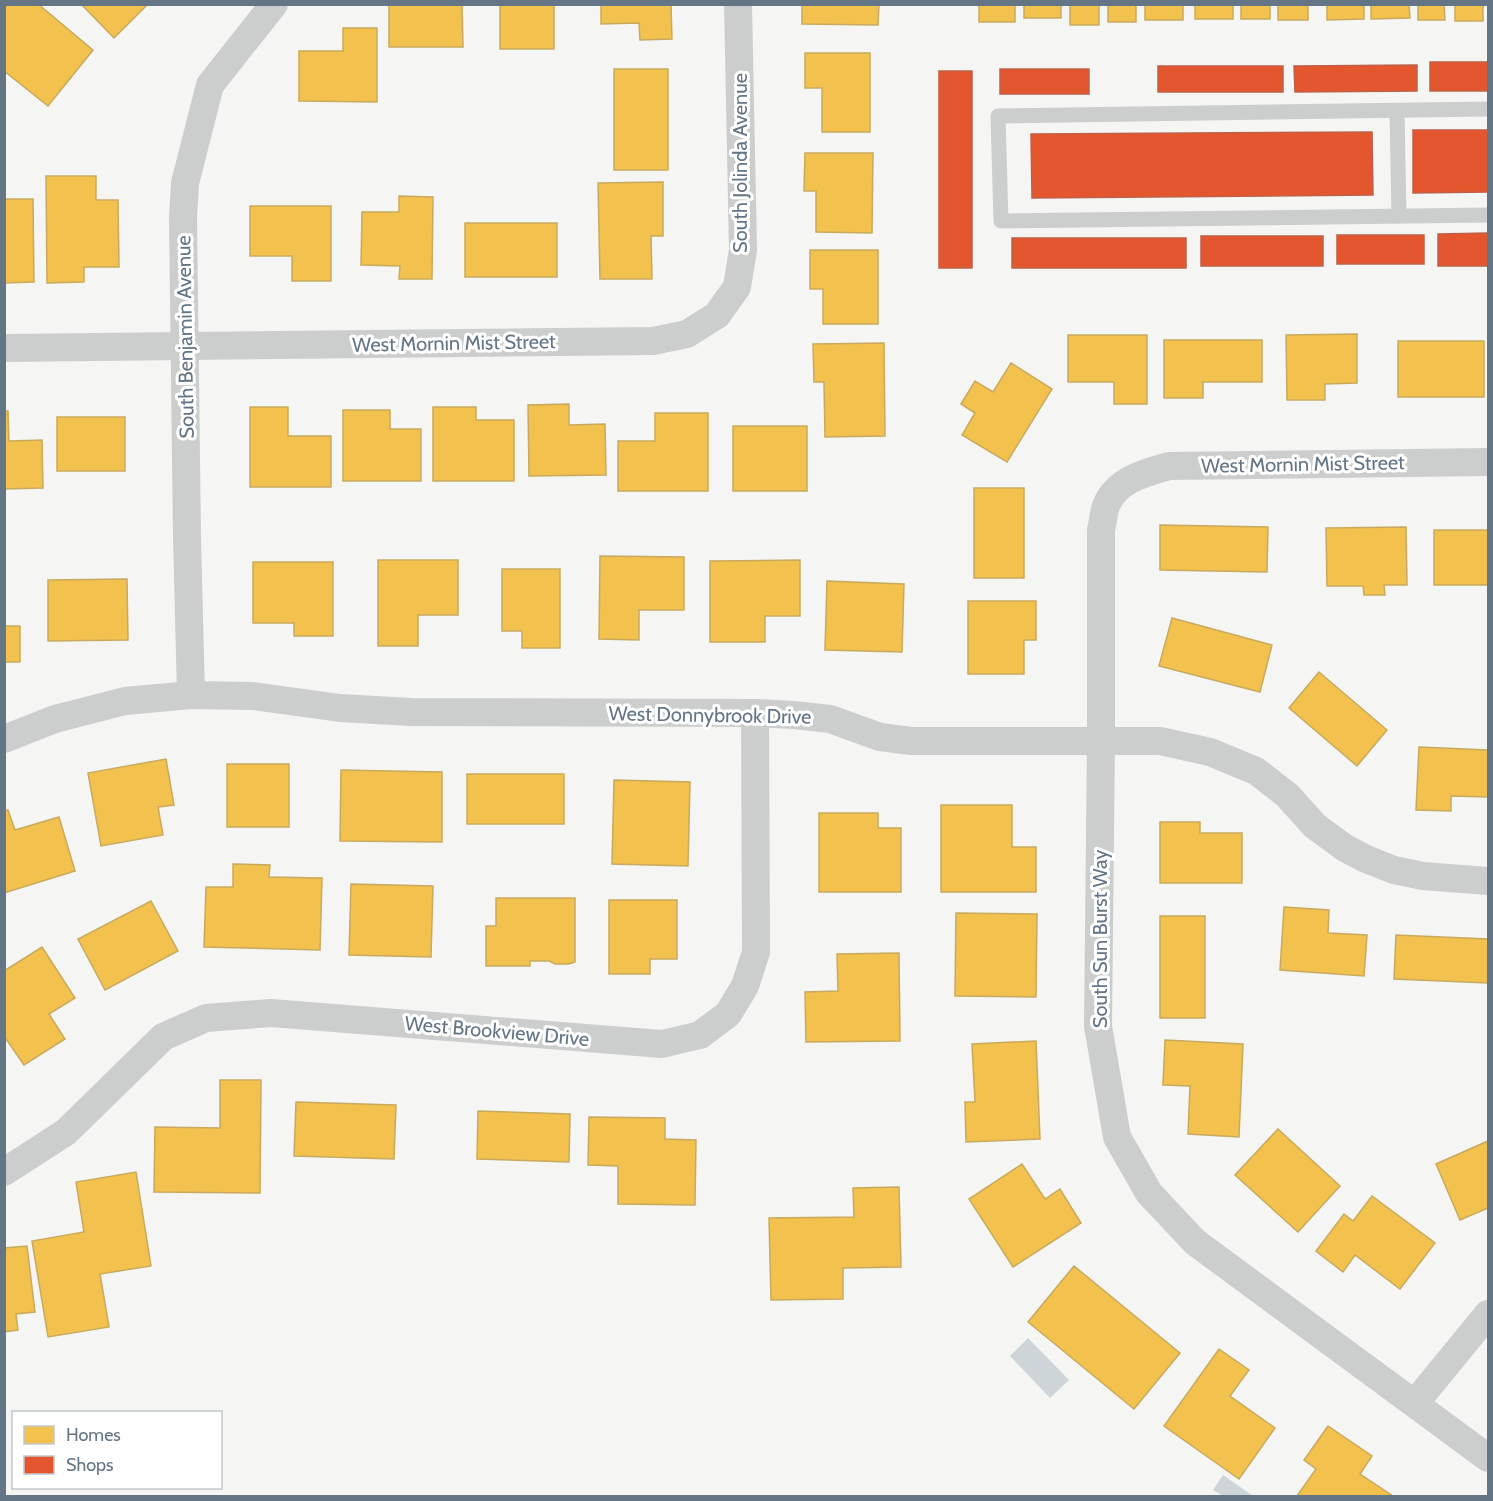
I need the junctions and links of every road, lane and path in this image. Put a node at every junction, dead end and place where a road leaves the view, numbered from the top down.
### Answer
1 (274, 4) edge
2 (738, 4) edge
3 (1488, 110) edge
4 (1397, 111) junction
5 (1488, 214) edge
6 (1399, 216) junction
7 (717, 315) joint
8 (185, 346) junction
9 (4, 348) edge
10 (1488, 462) edge
11 (1120, 484) joint
12 (191, 695) junction
13 (755, 713) junction
14 (4, 739) edge
15 (1101, 740) junction
16 (1488, 881) edge
17 (4, 1172) edge
18 (1488, 1314) edge
19 (1415, 1403) junction
20 (1488, 1458) edge

1 - 8 street, South Benjamin Avenue
2 - 7 street, South Jolinda Avenue
3 - 4 lane
4 - 6 lane
4 - 6 lane
5 - 6 lane
7 - 8 street, West Mornin Mist Street
8 - 9 street, West Mornin Mist Street
8 - 12 street, South Benjamin Avenue
10 - 11 street, West Mornin Mist Street
11 - 15 street, South Sun Burst Way
12 - 13 street, West Donnybrook Drive
12 - 14 street, West Donnybrook Drive
13 - 15 street, West Donnybrook Drive
13 - 17 street, West Brookview Drive
15 - 16 street, West Donnybrook Drive
15 - 19 street, South Sun Burst Way
18 - 19 street
19 - 20 street, South Sun Burst Way

